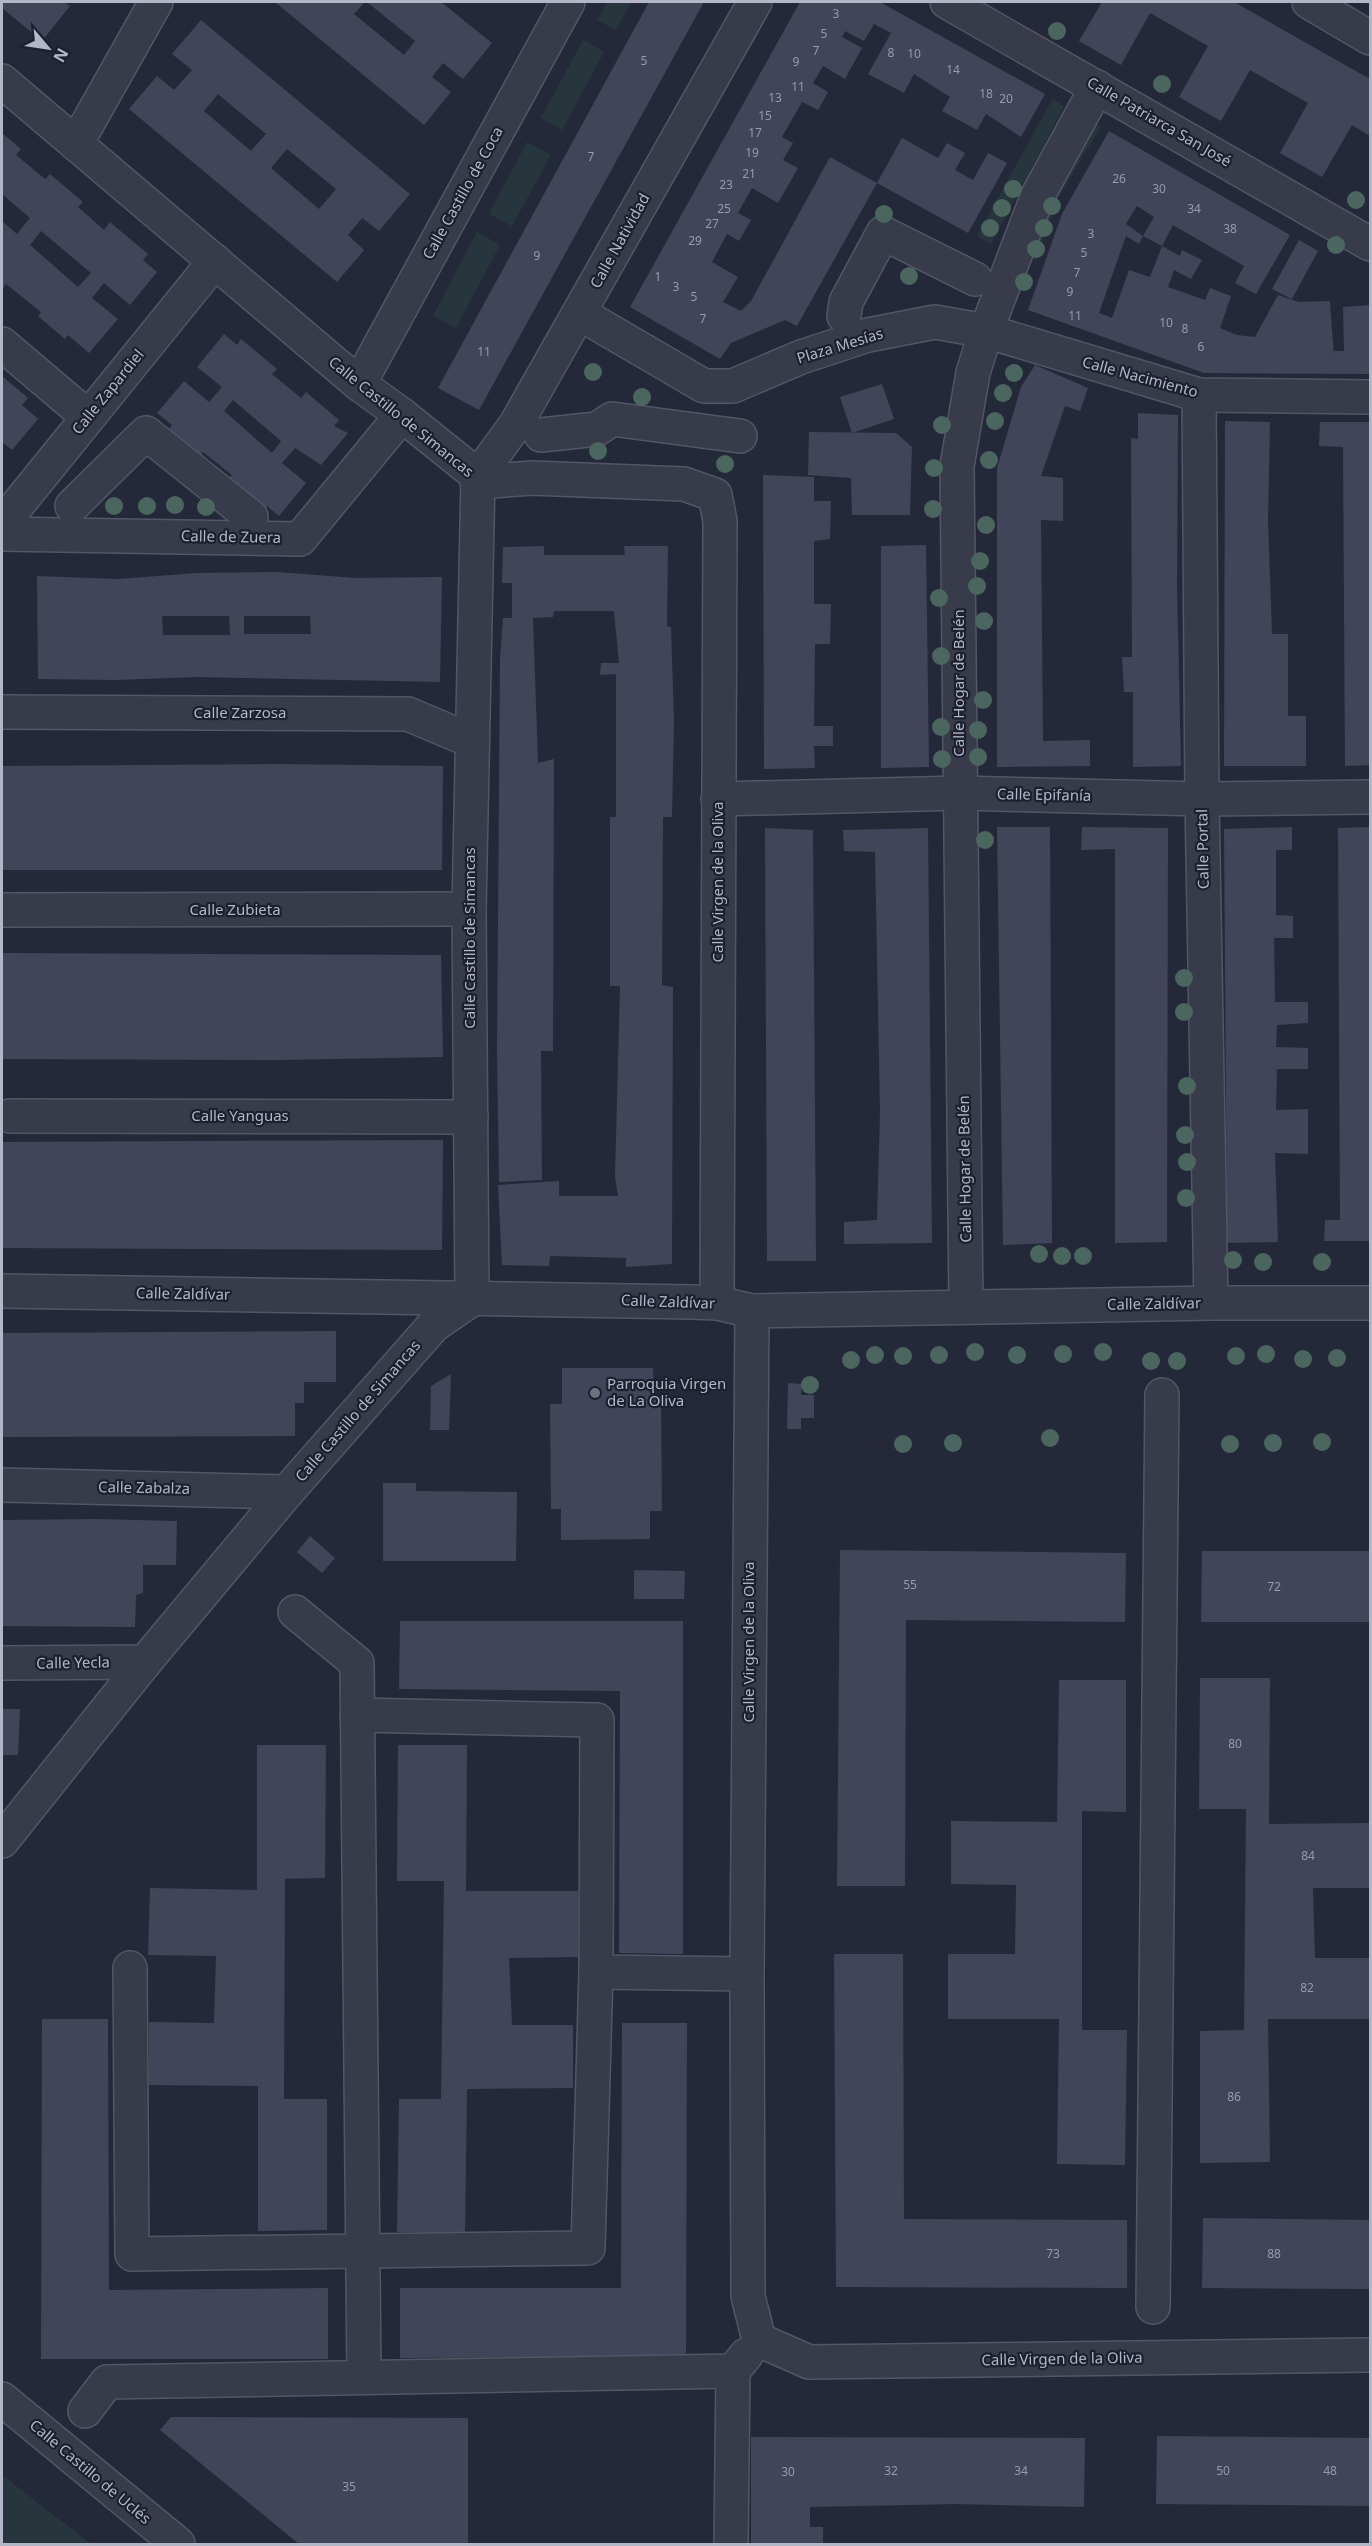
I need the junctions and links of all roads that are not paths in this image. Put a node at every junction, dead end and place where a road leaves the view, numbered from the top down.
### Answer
1 (156, 2) edge
2 (568, 2) edge
3 (755, 2) edge
4 (947, 2) edge
5 (1309, 2) edge
6 (1371, 38) edge
7 (2, 81) edge
8 (1097, 87) junction
9 (76, 144) junction
10 (1371, 244) edge
11 (215, 261) junction
12 (975, 279) dead end
13 (579, 313) junction
14 (844, 316) dead end
15 (986, 331) junction
16 (2, 344) edge
17 (359, 384) junction
18 (1199, 395) junction
19 (1371, 397) edge
20 (402, 415) junction
21 (88, 417) junction
22 (541, 435) dead end
23 (740, 436) dead end
24 (477, 479) junction
25 (72, 506) dead end
26 (251, 517) dead end
27 (2, 524) edge
28 (2, 534) edge
29 (2, 712) edge
30 (472, 741) junction
31 (960, 793) junction
32 (1371, 797) edge
33 (718, 799) junction
34 (1202, 799) junction
35 (469, 909) junction
36 (2, 910) edge
37 (10, 1116) dead end
38 (471, 1117) junction
39 (2, 1291) edge
40 (472, 1299) junction
41 (717, 1303) junction
42 (1371, 1303) edge
43 (1211, 1304) junction
44 (966, 1306) junction
45 (752, 1311) junction
46 (1162, 1395) dead end
47 (2, 1485) edge
48 (287, 1492) junction
49 (295, 1612) dead end
50 (145, 1662) junction
51 (2, 1664) edge
52 (357, 1715) junction
53 (2, 1841) edge
54 (130, 1968) dead end
55 (596, 1972) junction
56 (747, 1974) junction
57 (362, 2253) junction
58 (1154, 2307) dead end
59 (759, 2340) junction
60 (1371, 2355) edge
61 (733, 2371) junction
62 (364, 2376) junction
63 (2, 2399) edge
64 (85, 2411) dead end
65 (178, 2544) edge
66 (731, 2544) edge

1 - 9 street
2 - 17 street, Calle Castillo de Coca
3 - 13 street, Calle Natividad
4 - 8 street, Calle Patriarca San José
5 - 6 street
7 - 9 street, Calle Castillo de Simancas
8 - 10 street, Calle Patriarca San José
8 - 15 street, Calle Hogar de Belén
9 - 11 street, Calle Castillo de Simancas
11 - 17 street, Calle Castillo de Simancas
11 - 21 street, Calle Zapardiel
12 - 14 street
13 - 15 street, Plaza Mesías
13 - 24 street, Calle Natividad
15 - 18 street, Calle Nacimiento
15 - 31 street, Calle Hogar de Belén
16 - 21 street
17 - 20 street, Calle Castillo de Simancas
18 - 19 street, Calle Nacimiento
18 - 34 street, Calle Portal
20 - 24 street, Calle Castillo de Simancas
20 - 28 street, Calle de Zuera
21 - 27 street, Calle Zapardiel
22 - 23 street
24 - 30 street, Calle Castillo de Simancas
24 - 33 street, Calle Virgen de la Oliva
25 - 26 street
29 - 30 street, Calle Zarzosa
30 - 35 street, Calle Castillo de Simancas
31 - 33 street, Calle Epifanía
31 - 34 street, Calle Epifanía
31 - 44 street, Calle Hogar de Belén
32 - 34 street, Calle Epifanía
33 - 41 street, Calle Virgen de la Oliva
34 - 43 street, Calle Portal
35 - 36 street, Calle Zubieta
35 - 38 street, Calle Castillo de Simancas
37 - 38 street, Calle Yanguas
38 - 40 street, Calle Castillo de Simancas
39 - 40 street, Calle Zaldívar
40 - 41 street, Calle Zaldívar
40 - 48 street, Calle Castillo de Simancas
41 - 45 street, Calle Zaldívar
42 - 43 street, Calle Zaldívar
43 - 44 street, Calle Zaldívar
44 - 45 street, Calle Zaldívar
45 - 56 street, Calle Virgen de la Oliva
46 - 58 street
47 - 48 street, Calle Zabalza
48 - 50 street, Calle Castillo de Simancas
49 - 52 street
50 - 51 street, Calle Yecla
50 - 53 street, Calle Castillo de Simancas
52 - 55 street
52 - 57 street
54 - 57 street
55 - 56 street
55 - 57 street
56 - 59 street, Calle Virgen de la Oliva
57 - 62 street
59 - 60 street, Calle Virgen de la Oliva
59 - 61 street
61 - 62 street
61 - 66 street
62 - 64 street
63 - 65 street, Calle Castillo de Uclés

